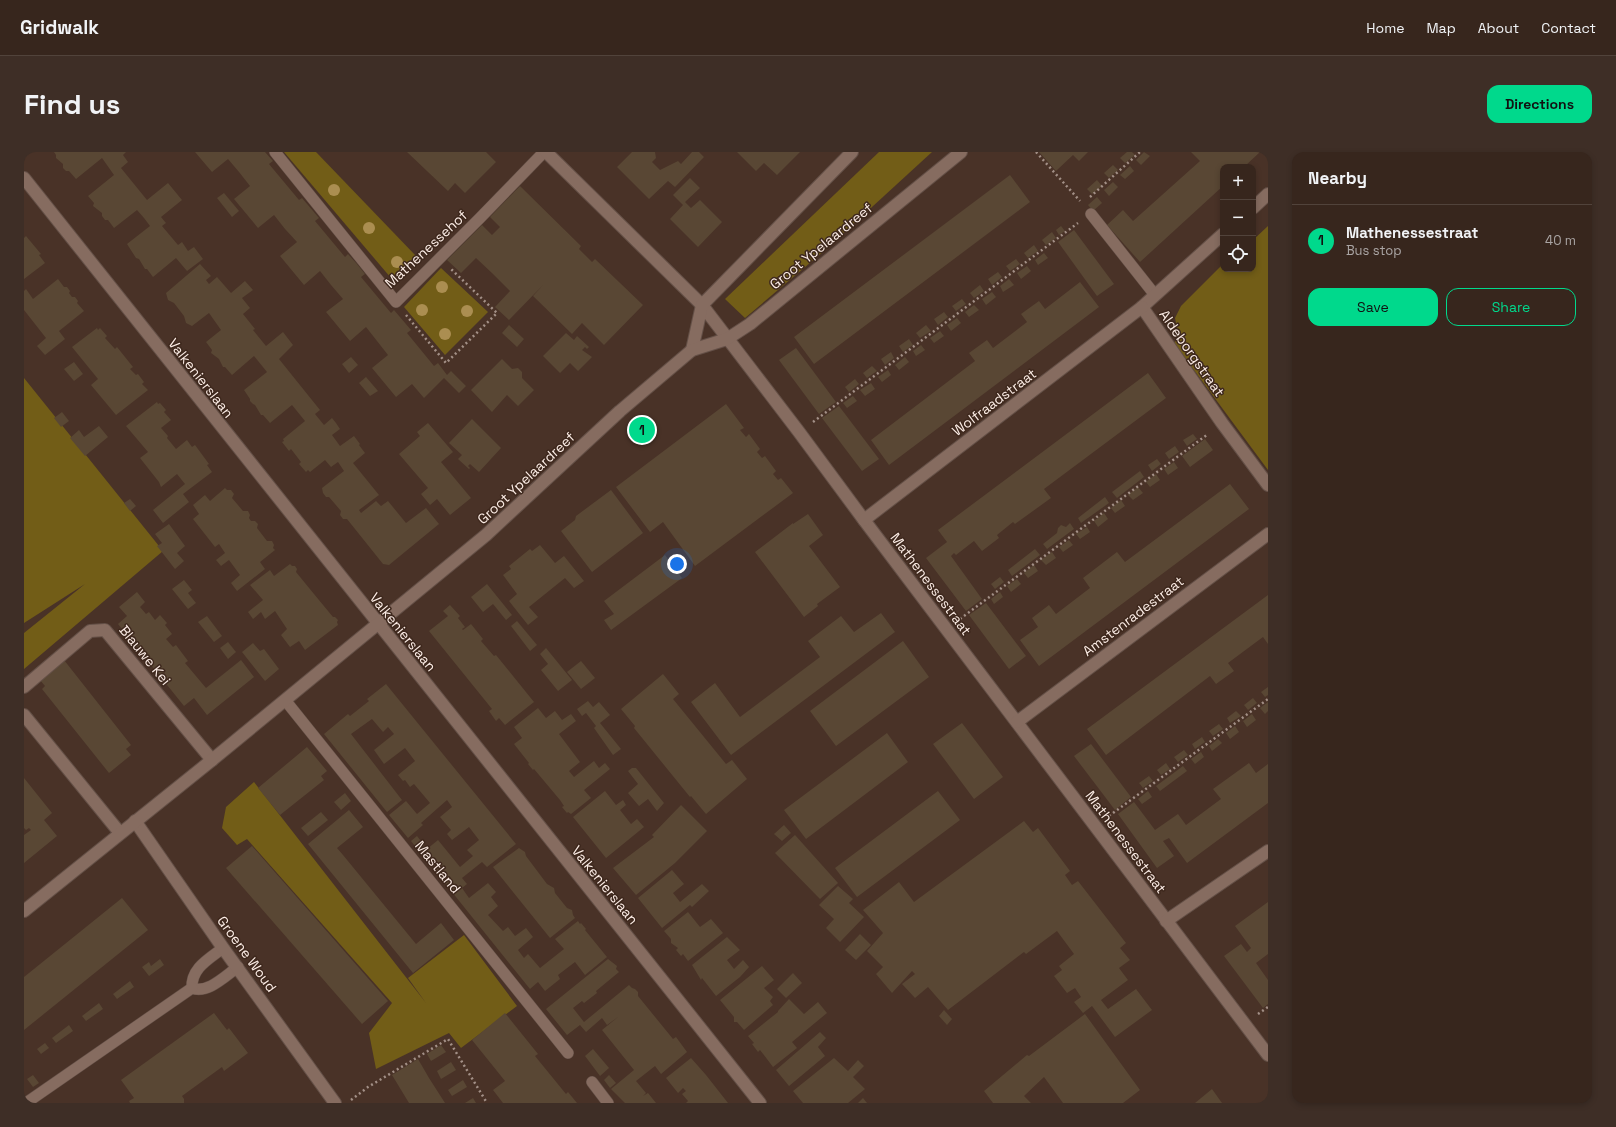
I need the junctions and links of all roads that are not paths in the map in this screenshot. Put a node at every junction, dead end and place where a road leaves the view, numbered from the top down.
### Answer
1 (275, 152) edge
2 (545, 152) edge
3 (852, 152) edge
4 (962, 152) edge
5 (24, 178) edge
6 (1268, 194) edge
7 (1256, 205) edge
8 (1091, 214) road end
9 (1221, 236) edge
10 (1155, 295) junction
11 (702, 305) junction
12 (1142, 307) junction
13 (727, 339) junction
14 (692, 350) junction
15 (1268, 485) edge
16 (864, 520) junction
17 (1268, 534) edge
18 (378, 624) junction
19 (24, 688) edge
20 (285, 700) junction
21 (24, 715) edge
22 (1017, 722) junction
23 (212, 760) junction
24 (135, 821) junction
25 (120, 834) junction
26 (1268, 851) edge
27 (24, 911) edge
28 (1166, 921) junction
29 (223, 948) junction
30 (238, 966) junction
31 (192, 988) junction
32 (568, 1053) dead end
33 (1268, 1055) edge
34 (592, 1082) dead end
35 (26, 1103) edge
36 (335, 1103) edge
37 (608, 1103) edge
38 (760, 1103) edge

1 - 2 lane, Mathenessehof
2 - 11 street, Mathenessestraat
3 - 11 street
4 - 13 street, Groot Ypelaardreef
5 - 18 street, Valkenierslaan
6 - 7 street
8 - 10 lane
9 - 10 street, Aldeborgstraat
10 - 12 street, Aldeborgstraat
11 - 13 street, Mathenessestraat
11 - 14 street
12 - 15 street, Aldeborgstraat
12 - 16 street, Wolfraadstraat
13 - 14 street, Groot Ypelaardreef
13 - 16 street, Mathenessestraat
14 - 18 street, Groot Ypelaardreef
16 - 22 street, Mathenessestraat
17 - 22 street, Amstenradestraat
18 - 20 street
18 - 38 street, Valkenierslaan
19 - 23 street, Blauwe Kei
20 - 23 street
20 - 32 lane, Mastland
21 - 25 street
22 - 28 street, Mathenessestraat
23 - 24 street
24 - 25 street
24 - 29 street, Groene Woud
25 - 27 street
26 - 28 street
28 - 33 street, Mathenessestraat
29 - 30 street, Groene Woud
29 - 31 lane
30 - 31 lane
30 - 36 street, Groene Woud
31 - 35 lane
34 - 37 lane

